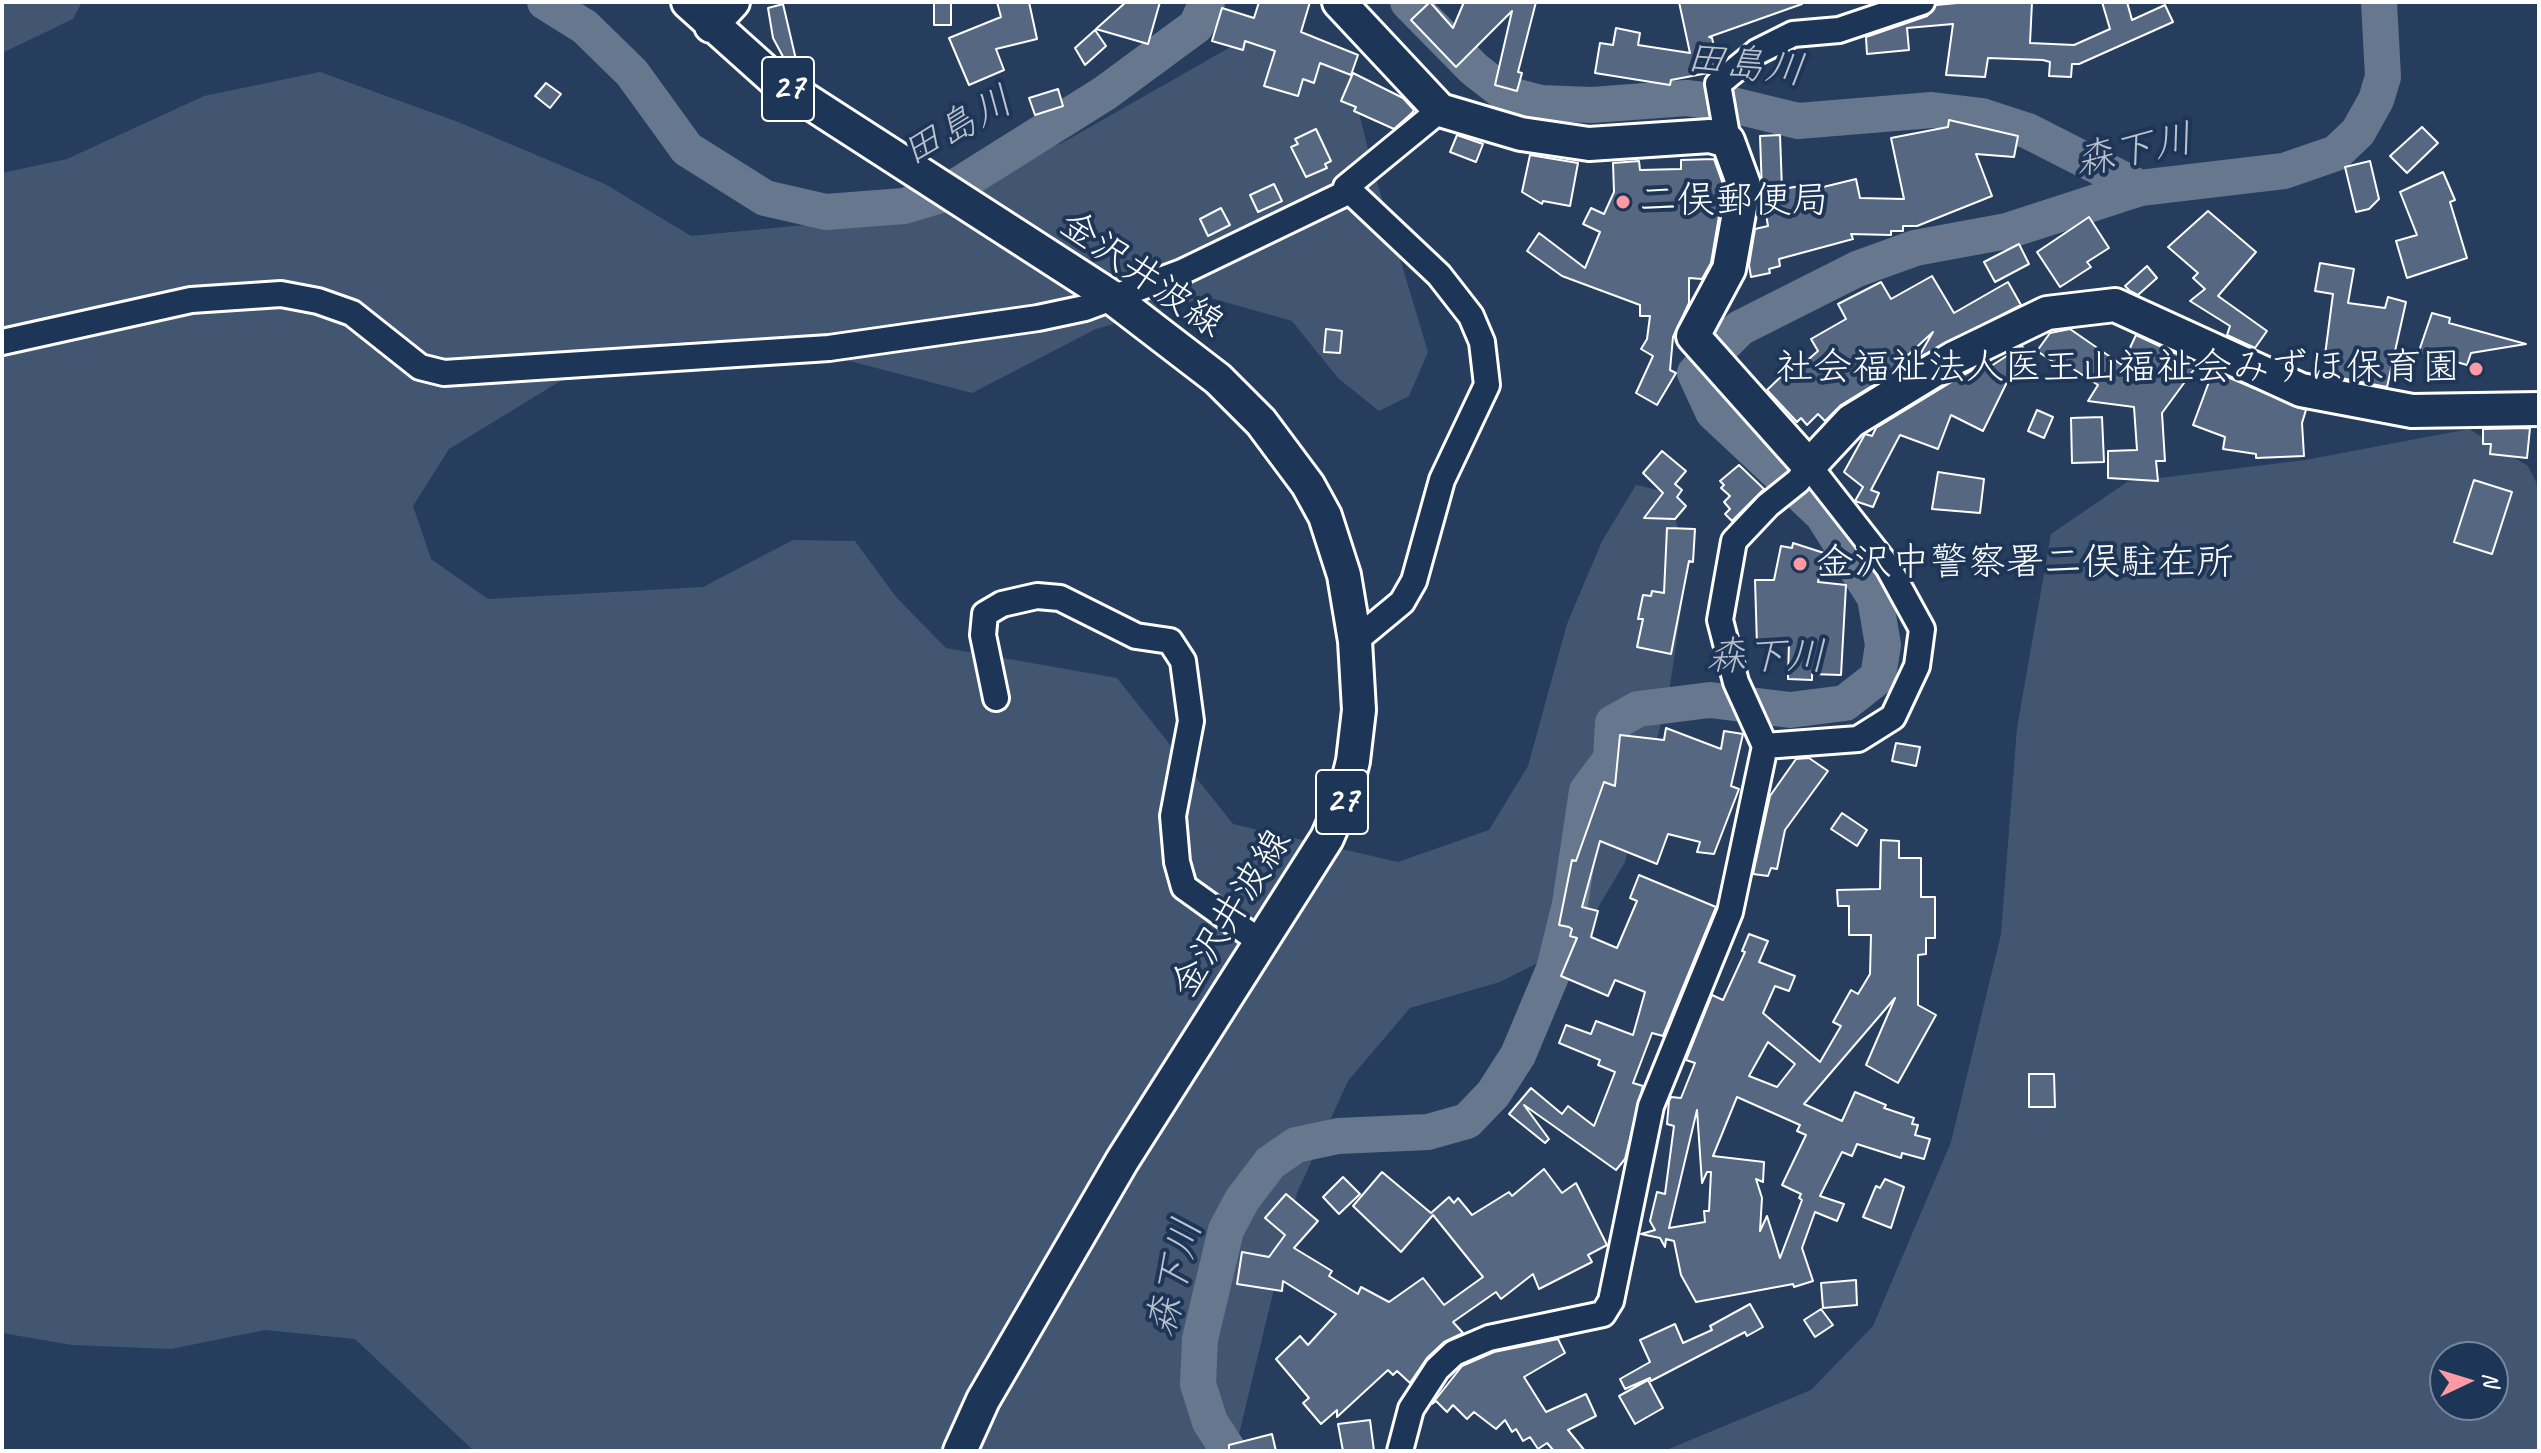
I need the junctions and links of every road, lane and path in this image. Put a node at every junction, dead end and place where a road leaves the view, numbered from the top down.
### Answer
1 (688, 2) edge
2 (733, 2) edge
3 (1339, 2) edge
4 (1922, 2) edge
5 (711, 26) junction
6 (1440, 110) junction
7 (1726, 133) junction
8 (1350, 191) junction
9 (1110, 296) junction
10 (2, 342) edge
11 (2539, 409) edge
12 (1804, 474) junction
13 (1355, 641) junction
14 (996, 698) dead end
15 (1761, 740) junction
16 (1262, 943) junction
17 (960, 1451) edge
18 (1400, 1451) edge

1 - 5 main road, 金沢井波線 / 27
2 - 5 main road
3 - 6 main road
4 - 7 street
5 - 9 main road, 金沢井波線 / 27
6 - 7 main road
6 - 8 street
7 - 12 main road
8 - 9 street
8 - 13 street
9 - 10 street
9 - 13 main road, 金沢井波線 / 27
11 - 12 main road
12 - 15 street
12 - 15 street
13 - 16 main road, 金沢井波線 / 27
14 - 16 street
15 - 18 street
16 - 17 main road, 金沢井波線 / 27

